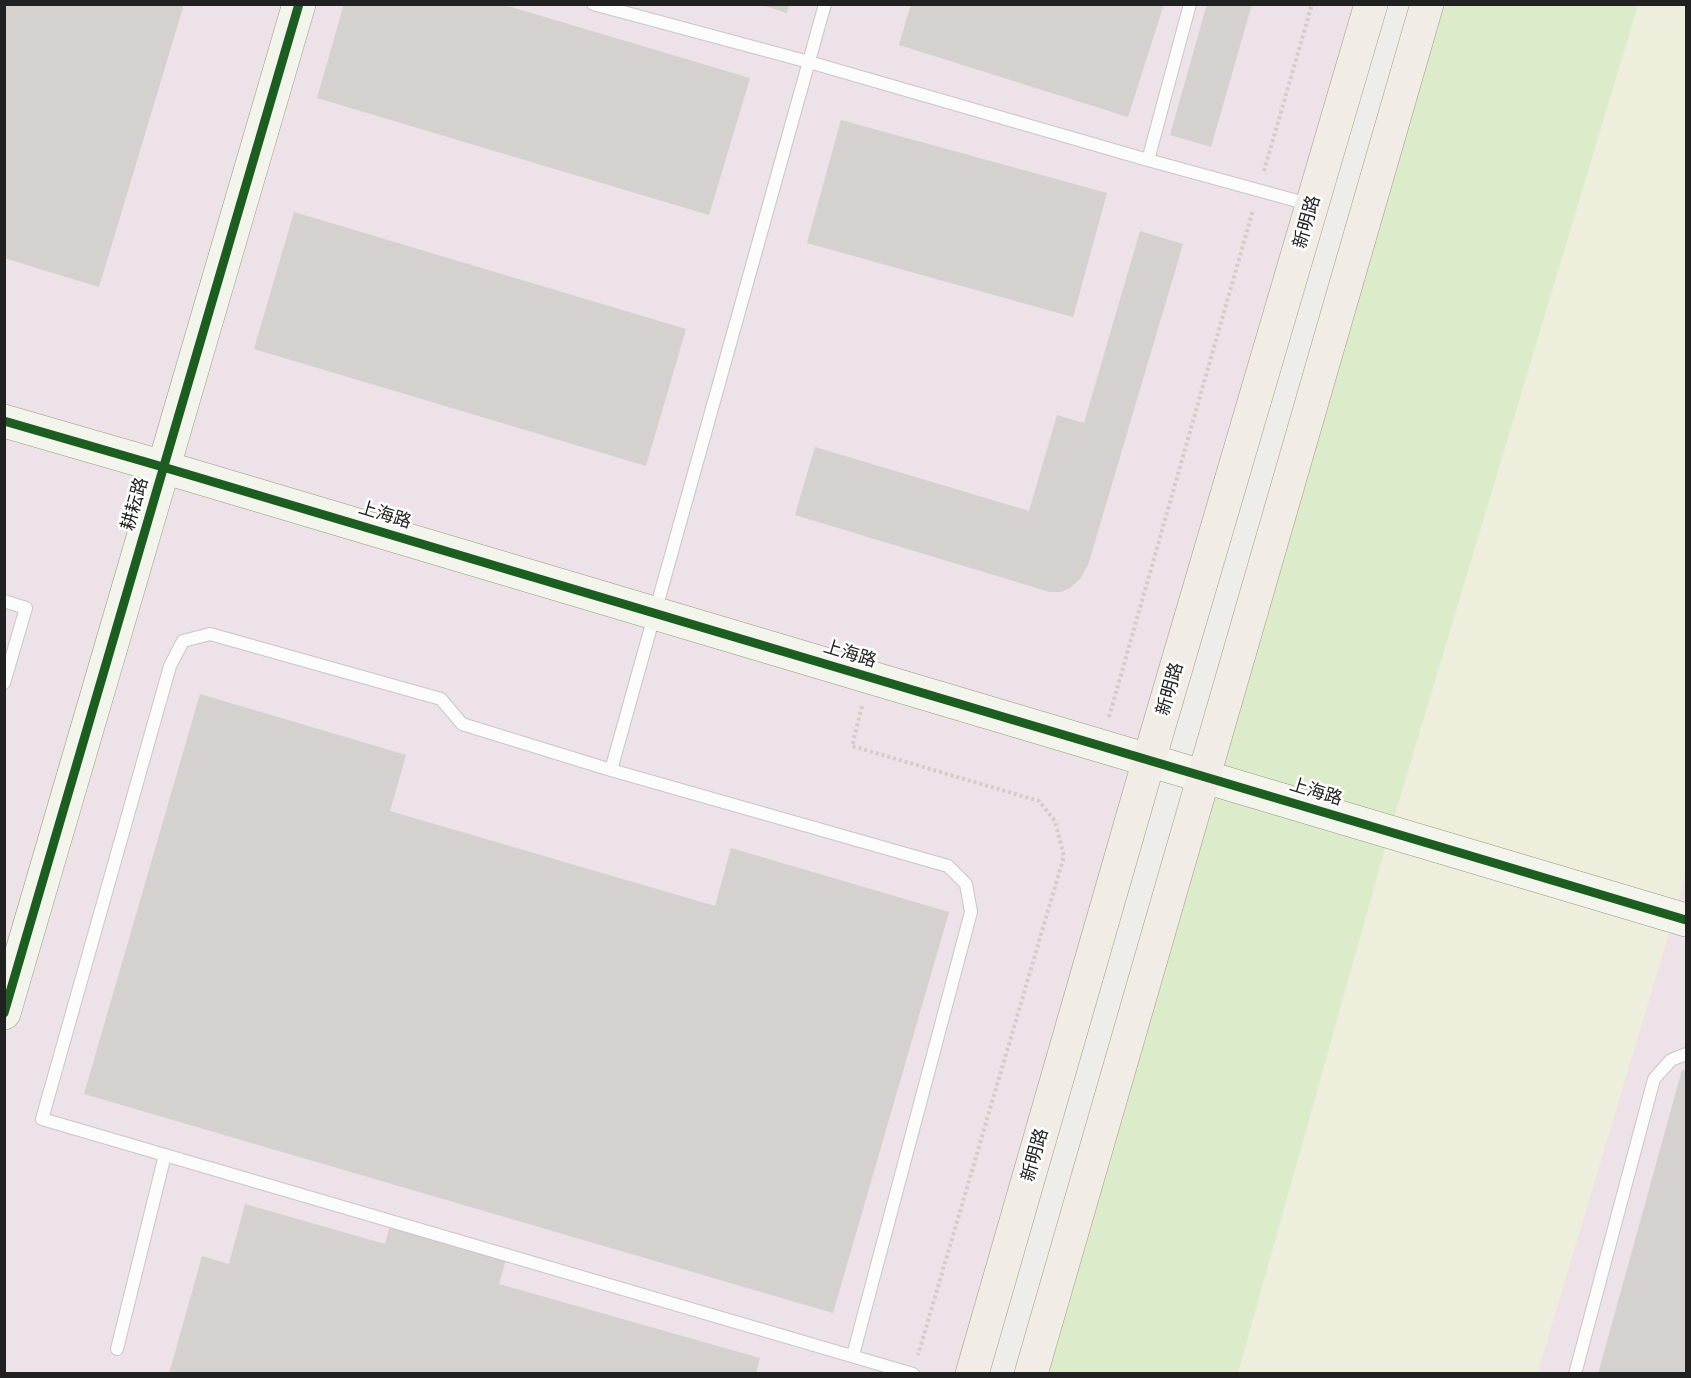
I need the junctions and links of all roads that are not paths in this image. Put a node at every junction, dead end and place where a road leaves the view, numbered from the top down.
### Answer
1 (299, 4) edge
2 (593, 4) edge
3 (825, 4) edge
4 (1190, 4) edge
5 (1371, 4) edge
6 (1427, 4) edge
7 (809, 62) junction
8 (1148, 160) junction
9 (1312, 205) junction
10 (4, 421) edge
11 (163, 466) junction
12 (4, 601) edge
13 (655, 613) junction
14 (4, 683) edge
15 (1149, 760) junction
16 (610, 770) junction
17 (1203, 776) junction
18 (1686, 920) edge
19 (4, 1013) edge
20 (1686, 1054) edge
21 (165, 1155) junction
22 (117, 1349) dead end
23 (853, 1355) junction
24 (913, 1374) edge
25 (972, 1374) edge
26 (1030, 1374) edge
27 (1575, 1374) edge

1 - 11 street, 耕耘路
2 - 7 lane
3 - 7 lane
4 - 8 lane
5 - 9 main road, 新明路
6 - 17 main road
7 - 8 lane
7 - 13 lane
8 - 9 lane
9 - 15 main road, 新明路
10 - 11 street, 上海路
11 - 13 street, 上海路
11 - 19 street, 耕耘路
12 - 14 lane
13 - 15 street, 上海路
13 - 16 lane
15 - 17 street, 上海路
15 - 25 main road, 新明路
16 - 21 lane
16 - 23 lane
17 - 18 street, 上海路
17 - 26 main road
20 - 27 lane
21 - 22 lane
21 - 23 lane
23 - 24 lane

